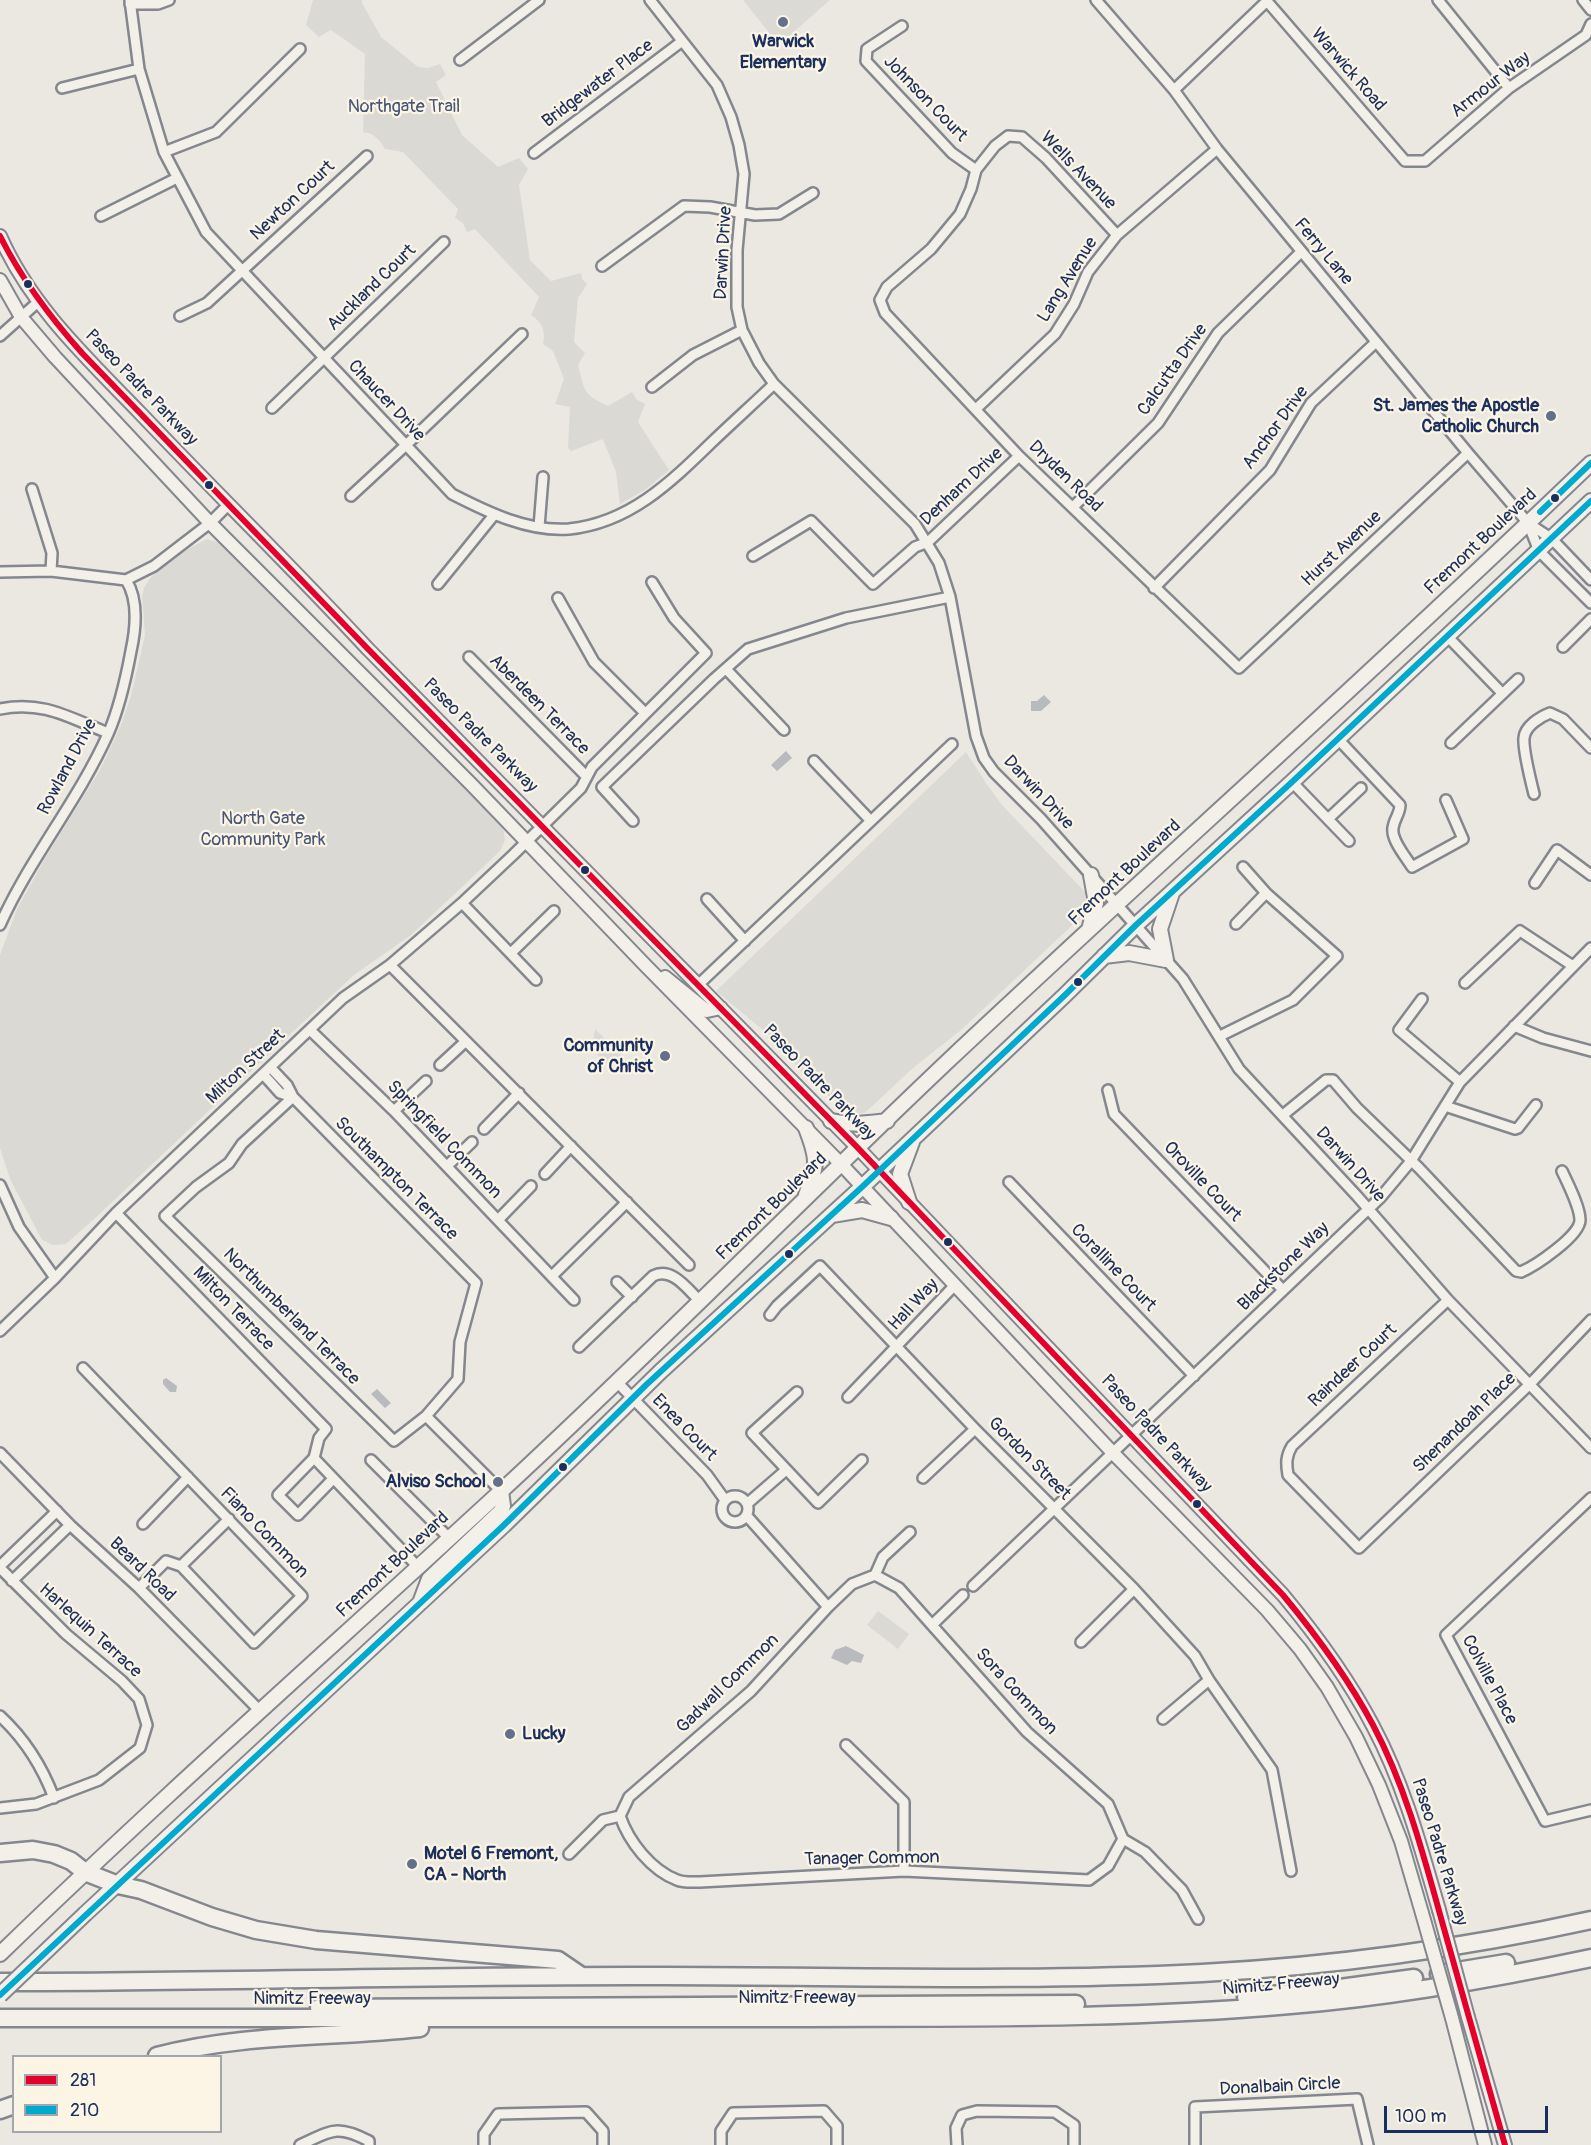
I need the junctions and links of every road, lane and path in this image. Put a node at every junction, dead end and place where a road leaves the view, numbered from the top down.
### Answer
1 (169, 0) edge
2 (539, 0) edge
3 (650, 0) edge
4 (1096, 0) edge
5 (1438, 0) edge
6 (1583, 0) edge
7 (1267, 1) edge
8 (130, 2) edge
9 (1591, 10) edge
10 (1591, 24) edge
11 (902, 26) dead end
12 (681, 42) junction
13 (300, 50) dead end
14 (460, 60) dead end
15 (140, 69) junction
16 (62, 88) dead end
17 (1509, 88) junction
18 (1174, 90) junction
19 (1216, 150) junction
20 (164, 152) junction
21 (534, 153) dead end
22 (367, 156) dead end
23 (1405, 161) joint
24 (976, 170) junction
25 (177, 178) junction
26 (813, 193) dead end
27 (742, 214) junction
28 (101, 216) dead end
29 (1117, 235) junction
30 (0, 236) edge
31 (444, 242) dead end
32 (1300, 252) junction
33 (602, 266) dead end
34 (242, 271) junction
35 (0, 280) edge
36 (880, 300) joint
37 (38, 302) junction
38 (180, 316) dead end
39 (21, 317) junction
40 (742, 330) junction
41 (522, 334) dead end
42 (0, 336) edge
43 (1376, 342) junction
44 (323, 359) junction
45 (774, 384) junction
46 (652, 387) dead end
47 (272, 408) dead end
48 (976, 408) junction
49 (405, 447) junction
50 (1468, 453) junction
51 (1019, 456) junction
52 (1591, 464) edge
53 (543, 477) dead end
54 (32, 489) dead end
55 (351, 496) dead end
56 (1591, 501) edge
57 (228, 505) junction
58 (1073, 507) junction
59 (494, 515) junction
60 (210, 523) junction
61 (1528, 523) junction
62 (539, 527) junction
63 (1552, 538) junction
64 (928, 542) junction
65 (1539, 551) junction
66 (753, 556) dead end
67 (51, 571) junction
68 (0, 572) edge
69 (126, 580) junction
70 (1591, 580) edge
71 (652, 582) dead end
72 (438, 584) dead end
73 (1154, 588) junction
74 (950, 597) junction
75 (558, 598) dead end
76 (1591, 603) edge
77 (1591, 619) edge
78 (1448, 636) junction
79 (1563, 647) dead end
80 (468, 657) dead end
81 (1239, 668) joint
82 (726, 669) junction
83 (1518, 679) dead end
84 (1502, 693) junction
85 (0, 709) edge
86 (645, 713) junction
87 (784, 730) dead end
88 (108, 733) junction
89 (1338, 739) junction
90 (1451, 743) dead end
91 (952, 744) dead end
92 (1591, 748) edge
93 (814, 761) dead end
94 (586, 776) junction
95 (1292, 782) junction
96 (1361, 788) dead end
97 (1534, 794) dead end
98 (1446, 800) dead end
99 (1328, 819) junction
100 (870, 820) junction
101 (633, 821) dead end
102 (543, 826) junction
103 (1349, 841) dead end
104 (527, 842) junction
105 (1243, 867) dead end
106 (1091, 875) junction
107 (1591, 875) edge
108 (1535, 883) dead end
109 (1174, 890) junction
110 (1266, 893) junction
111 (706, 899) dead end
112 (462, 903) junction
113 (1117, 903) junction
114 (554, 911) dead end
115 (1136, 924) junction
116 (1236, 924) dead end
117 (0, 925) edge
118 (1089, 930) junction
119 (745, 941) junction
120 (1591, 948) edge
121 (511, 953) junction
122 (1104, 957) junction
123 (1166, 960) junction
124 (390, 964) junction
125 (646, 966) junction
126 (1573, 966) junction
127 (536, 980) dead end
128 (1466, 983) dead end
129 (698, 985) junction
130 (1422, 999) dead end
131 (721, 1008) junction
132 (1514, 1026) junction
133 (310, 1030) junction
134 (1220, 1036) junction
135 (466, 1041) junction
136 (1591, 1051) edge
137 (440, 1065) dead end
138 (266, 1071) junction
139 (426, 1081) dead end
140 (1460, 1082) junction
141 (1108, 1090) dead end
142 (519, 1094) junction
143 (293, 1097) junction
144 (1536, 1105) dead end
145 (1445, 1106) junction
146 (394, 1111) junction
147 (1283, 1115) junction
148 (831, 1121) junction
149 (887, 1121) junction
150 (806, 1128) junction
151 (484, 1129) dead end
152 (915, 1136) junction
153 (472, 1142) dead end
154 (571, 1146) junction
155 (858, 1148) junction
156 (1411, 1161) junction
157 (841, 1164) junction
158 (447, 1166) junction
159 (878, 1170) junction
160 (1562, 1171) dead end
161 (545, 1174) dead end
162 (1009, 1182) dead end
163 (0, 1185) edge
164 (531, 1186) dead end
165 (862, 1186) junction
166 (804, 1200) junction
167 (627, 1202) junction
168 (909, 1202) junction
169 (1368, 1210) junction
170 (116, 1213) junction
171 (830, 1216) junction
172 (891, 1218) junction
173 (498, 1220) junction
174 (689, 1265) dead end
175 (552, 1276) junction
176 (55, 1278) junction
177 (617, 1282) dead end
178 (954, 1286) junction
179 (1283, 1290) junction
180 (632, 1297) junction
181 (574, 1300) dead end
182 (1448, 1300) junction
183 (700, 1301) junction
184 (770, 1315) dead end
185 (1591, 1320) edge
186 (0, 1331) edge
187 (579, 1347) dead end
188 (897, 1347) junction
189 (83, 1368) dead end
190 (1194, 1376) junction
191 (616, 1381) junction
192 (1530, 1384) junction
193 (797, 1392) dead end
194 (848, 1397) dead end
195 (632, 1398) junction
196 (426, 1416) junction
197 (975, 1429) junction
198 (1132, 1434) junction
199 (1591, 1448) edge
200 (0, 1453) edge
201 (1113, 1453) junction
202 (314, 1458) junction
203 (371, 1460) dead end
204 (862, 1460) dead end
205 (786, 1470) junction
206 (188, 1477) junction
207 (923, 1478) dead end
208 (333, 1479) junction
209 (501, 1491) junction
210 (1591, 1498) edge
211 (725, 1500) junction
212 (748, 1503) junction
213 (1054, 1509) junction
214 (57, 1511) junction
215 (747, 1516) junction
216 (229, 1519) junction
217 (143, 1524) dead end
218 (70, 1525) junction
219 (910, 1532) dead end
220 (449, 1538) junction
221 (1359, 1548) joint
222 (181, 1566) junction
223 (0, 1567) edge
224 (418, 1567) junction
225 (875, 1575) junction
226 (12, 1581) junction
227 (973, 1586) dead end
228 (139, 1588) junction
229 (1134, 1589) junction
230 (963, 1595) dead end
231 (420, 1603) junction
232 (828, 1607) junction
233 (932, 1625) junction
234 (1081, 1642) dead end
235 (1209, 1680) junction
236 (261, 1712) junction
237 (0, 1716) edge
238 (1163, 1719) dead end
239 (846, 1745) dead end
240 (54, 1798) junction
241 (0, 1808) edge
242 (1591, 1810) edge
243 (620, 1816) junction
244 (1123, 1839) junction
245 (0, 1853) edge
246 (569, 1854) dead end
247 (904, 1871) junction
248 (1291, 1871) dead end
249 (85, 1872) junction
250 (118, 1885) junction
251 (1198, 1919) dead end
252 (1591, 1920) edge
253 (1591, 1947) edge
254 (0, 1954) edge
255 (1591, 1958) edge
256 (580, 1975) junction
257 (0, 1982) edge
258 (0, 1995) edge
259 (0, 2007) edge
260 (0, 2018) edge
261 (501, 2019) junction
262 (161, 2055) edge
263 (300, 2145) edge
264 (369, 2145) edge
265 (484, 2145) edge
266 (603, 2145) edge
267 (722, 2145) edge
268 (837, 2145) edge
269 (957, 2145) edge
270 (1074, 2145) edge
271 (1195, 2145) edge
272 (1368, 2145) edge
273 (1485, 2145) edge
274 (1504, 2145) edge

1 - 8 street
2 - 14 street
3 - 12 street, Darwin Drive
4 - 18 street, Ferry Lane
5 - 17 street
6 - 9 street
7 - 18 street
7 - 23 street, Warwick Road
8 - 15 street, Chaucer Drive
10 - 17 street, Armour Way
11 - 24 street, Johnson Court
12 - 21 street, Bridgewater Place
12 - 27 street, Darwin Drive
13 - 20 street
15 - 16 street
15 - 20 street, Chaucer Drive
17 - 23 street, Armour Way
18 - 19 street, Ferry Lane
19 - 29 street, Lang Avenue
19 - 32 street, Ferry Lane
20 - 25 street, Chaucer Drive
22 - 34 street, Newton Court
24 - 29 street, Wells Avenue
24 - 36 street, Wells Avenue
25 - 28 street
25 - 34 street, Chaucer Drive
26 - 27 street
27 - 33 street
27 - 40 street, Darwin Drive
29 - 48 street, Lang Avenue
30 - 37 main road, Paseo Padre Parkway
31 - 44 street, Auckland Court
32 - 43 street, Ferry Lane
32 - 58 street, Calcutta Drive
34 - 38 street, Newton Court
34 - 44 street, Chaucer Drive
35 - 39 main road, Paseo Padre Parkway
36 - 48 street, Dryden Road
37 - 39 street
37 - 57 main road, Paseo Padre Parkway
39 - 42 street
39 - 60 main road, Paseo Padre Parkway
40 - 45 street, Darwin Drive
40 - 46 street
41 - 49 street
43 - 50 street, Ferry Lane
43 - 73 street, Anchor Drive
44 - 47 street, Auckland Court
44 - 49 street, Chaucer Drive
45 - 62 street, Chaucer Drive
45 - 64 street, Darwin Drive
48 - 51 street, Dryden Road
49 - 55 street
49 - 59 street, Chaucer Drive
50 - 61 street, Ferry Lane
50 - 81 street, Hurst Avenue
51 - 58 street, Dryden Road
51 - 64 street, Denham Drive
52 - 61 main road, Fremont Boulevard
53 - 62 street
54 - 67 street
56 - 63 main road
57 - 60 street
57 - 102 main road, Paseo Padre Parkway
58 - 73 street, Dryden Road
59 - 62 street, Chaucer Drive
59 - 72 street
60 - 69 street
60 - 104 main road, Paseo Padre Parkway
61 - 63 street, Ferry Lane
61 - 65 street, Ferry Lane
61 - 113 main road, Fremont Boulevard
63 - 65 main road
63 - 70 street, Ferry Lane
64 - 66 street, Denham Drive
64 - 74 street, Darwin Drive
65 - 76 street, Ferry Lane
65 - 78 main road
67 - 68 street
67 - 69 street
69 - 88 street, Rowland Drive
71 - 86 street, Milton Street
73 - 81 street, Dryden Road
74 - 82 street
74 - 106 street, Darwin Drive
75 - 86 street
77 - 79 street
78 - 84 street
78 - 89 main road
80 - 94 street, Aberdeen Terrace
82 - 87 street
82 - 101 street
83 - 84 street
84 - 90 street
85 - 88 street
86 - 94 street, Milton Street
88 - 117 street, Rowland Drive
89 - 95 main road
89 - 98 street
91 - 100 street
92 - 97 street
93 - 100 street
94 - 102 street, Milton Street
95 - 99 street
95 - 109 main road
96 - 99 street
99 - 103 street
100 - 119 street
102 - 104 street, Milton Street
102 - 129 main road, Paseo Padre Parkway
104 - 112 street, Milton Street
104 - 125 main road, Paseo Padre Parkway
105 - 110 street
106 - 113 street, Darwin Drive
106 - 118 main road
107 - 108 street
109 - 115 main road
109 - 123 main road
110 - 116 street
110 - 134 street
111 - 119 street
112 - 121 street
112 - 124 street, Milton Street
113 - 115 street, Darwin Drive
113 - 118 main road, Fremont Boulevard
114 - 121 street
115 - 122 main road
115 - 123 street, Darwin Drive
118 - 149 main road, Fremont Boulevard
119 - 129 street
120 - 126 street, Blackstone Way
121 - 127 street
122 - 123 main road
122 - 152 main road
123 - 134 street, Darwin Drive
124 - 133 street, Milton Street
124 - 135 street
125 - 131 main road
125 - 150 main road, Paseo Padre Parkway
126 - 128 street
126 - 132 street, Blackstone Way
129 - 131 main road, Paseo Padre Parkway
130 - 140 street
131 - 148 main road, Paseo Padre Parkway
132 - 136 street
132 - 140 street, Blackstone Way
133 - 138 street, Milton Street
133 - 146 street, Springfield Common
134 - 147 street, Darwin Drive
135 - 137 street
135 - 142 street
138 - 143 street, Southampton Terrace
138 - 170 street, Milton Street
139 - 146 street
140 - 145 street, Blackstone Way
141 - 179 street, Oroville Court
142 - 151 street
142 - 154 street
143 - 196 street, Southampton Terrace
143 - 196 street, Northumberland Terrace
144 - 145 street
145 - 156 street, Blackstone Way
146 - 158 street, Springfield Common
147 - 156 street
147 - 169 street, Darwin Drive
148 - 149 main road
148 - 155 main road, Paseo Padre Parkway
149 - 155 main road, Fremont Boulevard
150 - 157 main road, Paseo Padre Parkway
150 - 166 main road
152 - 159 main road
152 - 168 main road
153 - 158 street
154 - 161 street
154 - 167 street
155 - 157 main road, Fremont Boulevard
155 - 159 main road, Paseo Padre Parkway
156 - 160 street
156 - 169 street, Blackstone Way
157 - 165 main road, Paseo Padre Parkway
157 - 166 main road, Fremont Boulevard
158 - 173 street, Springfield Common
159 - 165 main road
159 - 168 main road, Paseo Padre Parkway
162 - 190 street, Coralline Court
163 - 176 street
164 - 173 street
165 - 171 main road
165 - 172 main road, Paseo Padre Parkway
166 - 183 main road, Fremont Boulevard
167 - 174 street
167 - 175 street
168 - 198 main road, Paseo Padre Parkway
169 - 179 street, Blackstone Way
169 - 182 street, Darwin Drive
170 - 176 street, Milton Street
170 - 202 street, Milton Terrace
171 - 172 main road
171 - 195 main road
172 - 178 main road, Paseo Padre Parkway
173 - 175 street, Springfield Common
175 - 181 street, Springfield Common
176 - 186 street, Milton Street
177 - 180 street
178 - 188 street, Hall Way
178 - 201 main road, Paseo Padre Parkway
179 - 190 street, Blackstone Way
180 - 183 street
180 - 187 street
182 - 192 street, Darwin Drive
182 - 221 street, Raindeer Court
183 - 191 main road, Fremont Boulevard
184 - 188 street, Gordon Street
185 - 192 street, Shenandoah Place
188 - 194 street, Hall Way
188 - 197 street, Gordon Street
189 - 206 street, Fiano Common
190 - 198 street, Blackstone Way
191 - 195 street, Enea Court
191 - 209 main road, Fremont Boulevard
192 - 199 street, Darwin Drive
192 - 221 street, Shenandoah Place
193 - 205 street
195 - 211 street, Enea Court
195 - 231 main road
196 - 209 street
197 - 207 street
197 - 213 street, Gordon Street
198 - 201 street, Blackstone Way
198 - 274 main road, Paseo Padre Parkway, bridge
200 - 214 street, Beard Road
201 - 213 street, Blackstone Way
201 - 273 main road, Paseo Padre Parkway, bridge
202 - 208 street
202 - 208 street
203 - 220 street
204 - 205 street
205 - 212 street
206 - 216 street, Fiano Common
206 - 217 street
208 - 224 street
209 - 220 main road, Fremont Boulevard
209 - 231 main road
210 - 242 street, Colville Place
211 - 212 street
211 - 215 street, Enea Court
212 - 215 street
213 - 227 street, Blackstone Way
213 - 229 street, Gordon Street
214 - 218 street, Beard Road
214 - 223 street
215 - 232 street
216 - 222 street
216 - 222 street, Fiano Common
218 - 226 street
218 - 228 street, Beard Road
219 - 225 street
220 - 224 main road, Fremont Boulevard
222 - 228 street
223 - 226 street, Harlequin Terrace
224 - 236 main road, Fremont Boulevard
225 - 232 street, Gadwall Common
225 - 233 street, Sora Common
226 - 240 street, Harlequin Terrace
228 - 236 street, Beard Road
229 - 234 street
229 - 235 street, Gordon Street
230 - 233 street
231 - 250 main road
232 - 243 street, Gadwall Common
233 - 244 street, Sora Common
235 - 238 street
235 - 248 street, Gordon Street
236 - 249 main road, Fremont Boulevard
237 - 240 street
239 - 247 street
240 - 241 street
243 - 246 street
243 - 247 street, Tanager Common
244 - 247 street, Tanager Common
244 - 251 street
245 - 249 highway
249 - 250 highway
249 - 254 main road, Fremont Boulevard
250 - 256 highway
250 - 258 main road, bridge
252 - 256 highway, Nimitz Freeway
253 - 259 highway
255 - 261 highway, Nimitz Freeway
256 - 257 highway, Nimitz Freeway
260 - 261 highway, Nimitz Freeway
261 - 262 highway
263 - 264 street
265 - 266 street
267 - 268 street
269 - 270 street
271 - 272 street, Donalbain Circle

